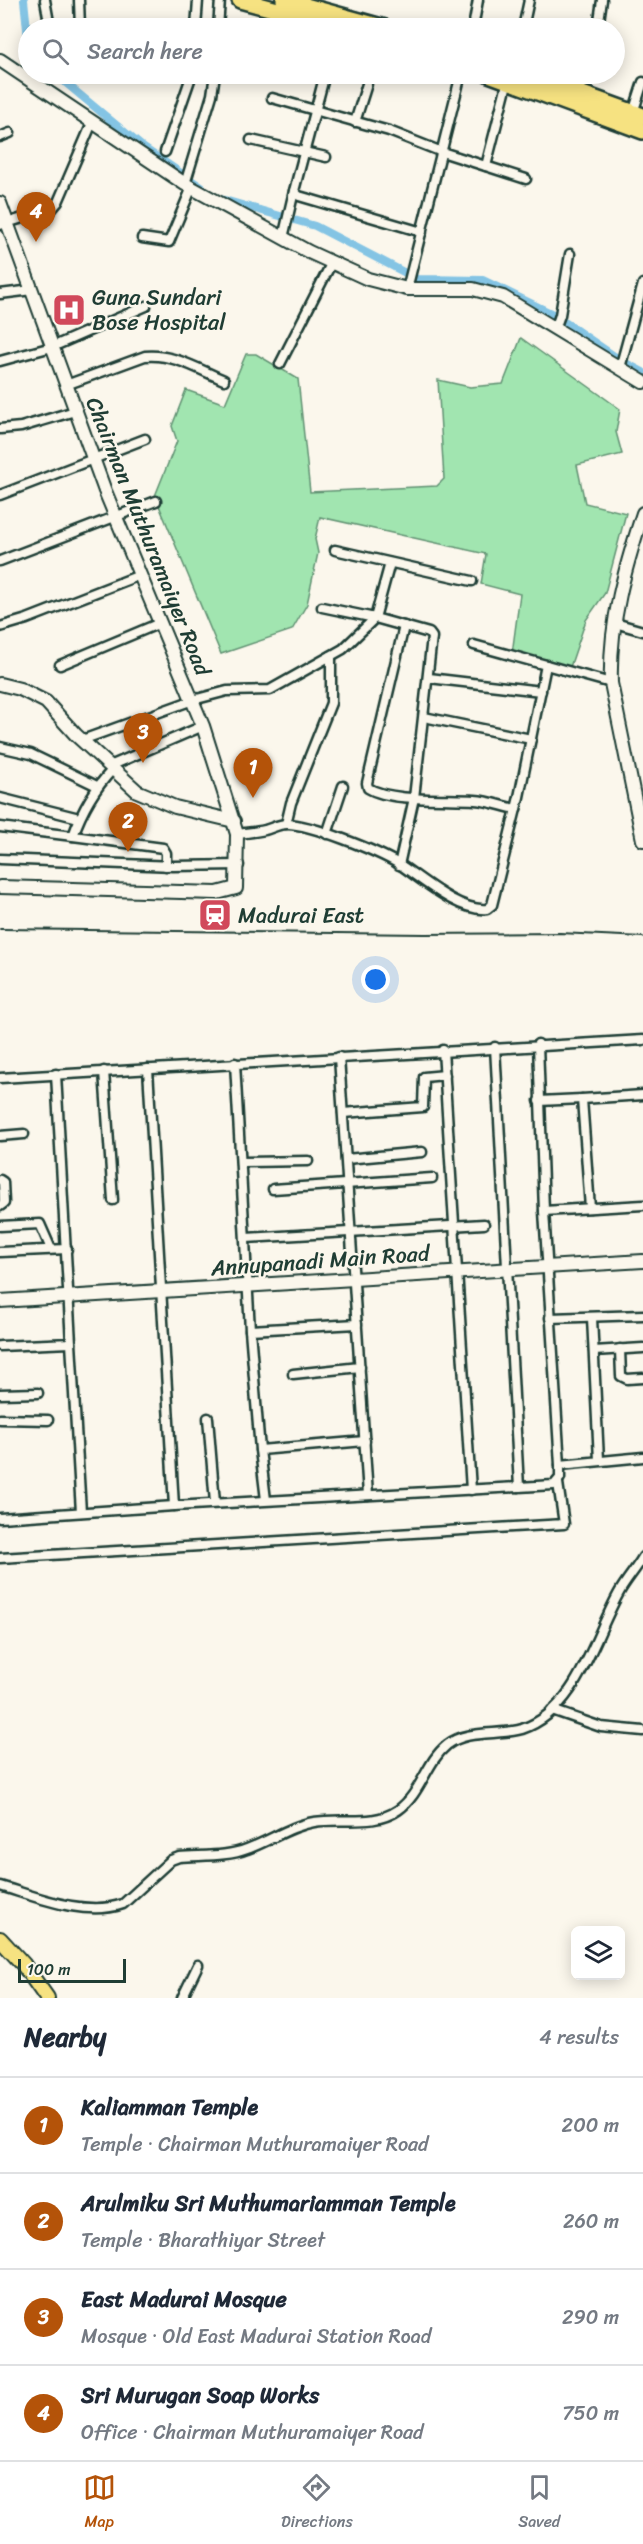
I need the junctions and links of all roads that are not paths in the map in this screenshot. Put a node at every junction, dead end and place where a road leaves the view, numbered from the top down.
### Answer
1 (45, 0) edge
2 (79, 0) edge
3 (198, 0) edge
4 (220, 0) edge
5 (240, 0) edge
6 (284, 0) edge
7 (478, 0) edge
8 (529, 0) edge
9 (602, 0) edge
10 (48, 18) edge
11 (80, 18) edge
12 (197, 18) edge
13 (219, 18) edge
14 (304, 18) edge
15 (349, 18) edge
16 (475, 18) edge
17 (525, 18) edge
18 (599, 18) edge
19 (0, 60) edge
20 (18, 72) edge
21 (643, 82) edge
22 (35, 84) edge
23 (189, 84) edge
24 (214, 84) edge
25 (322, 84) edge
26 (367, 84) dead end
27 (459, 84) edge
28 (507, 84) edge
29 (519, 84) edge
30 (555, 84) edge
31 (581, 84) edge
32 (578, 92) junction
33 (272, 98) dead end
34 (314, 110) junction
35 (638, 114) edge
36 (355, 122) junction
37 (92, 123) junction
38 (643, 130) edge
39 (10, 133) dead end
40 (0, 137) edge
41 (250, 140) dead end
42 (165, 152) dead end
43 (303, 152) junction
44 (442, 152) junction
45 (326, 157) dead end
46 (486, 166) junction
47 (526, 179) dead end
48 (188, 181) junction
49 (294, 191) junction
50 (0, 203) edge
51 (4, 225) edge
52 (422, 232) junction
53 (142, 238) dead end
54 (283, 238) junction
55 (570, 254) dead end
56 (332, 262) junction
57 (409, 281) junction
58 (643, 284) edge
59 (32, 290) junction
60 (0, 294) edge
61 (146, 306) dead end
62 (558, 322) junction
63 (52, 347) junction
64 (0, 361) edge
65 (622, 362) junction
66 (280, 364) dead end
67 (224, 380) dead end
68 (643, 382) edge
69 (66, 385) junction
70 (75, 411) junction
71 (0, 429) edge
72 (145, 439) dead end
73 (94, 459) junction
74 (0, 495) edge
75 (156, 501) dead end
76 (643, 513) edge
77 (116, 516) junction
78 (335, 550) dead end
79 (0, 561) edge
80 (390, 563) junction
81 (140, 575) junction
82 (472, 581) dead end
83 (322, 607) dead end
84 (375, 618) junction
85 (160, 622) junction
86 (615, 623) junction
87 (404, 626) junction
88 (0, 627) edge
89 (643, 630) edge
90 (474, 645) dead end
91 (331, 656) junction
92 (60, 665) dead end
93 (546, 665) junction
94 (429, 678) junction
95 (611, 683) junction
96 (0, 684) edge
97 (541, 691) junction
98 (193, 700) junction
99 (424, 717) junction
100 (203, 726) junction
101 (531, 739) junction
102 (82, 740) junction
103 (0, 747) edge
104 (111, 768) junction
105 (97, 786) junction
106 (343, 786) dead end
107 (0, 798) edge
108 (414, 798) junction
109 (516, 809) junction
110 (79, 818) junction
111 (234, 821) junction
112 (286, 824) junction
113 (0, 827) edge
114 (237, 834) junction
115 (327, 834) junction
116 (74, 836) junction
117 (643, 840) edge
118 (0, 859) edge
119 (239, 865) junction
120 (399, 865) junction
121 (166, 866) junction
122 (0, 887) edge
123 (643, 1040) edge
124 (538, 1044) junction
125 (495, 1047) junction
126 (443, 1050) junction
127 (339, 1057) junction
128 (235, 1063) junction
129 (148, 1069) junction
130 (104, 1071) junction
131 (56, 1074) junction
132 (445, 1075) junction
133 (0, 1078) edge
134 (643, 1095) edge
135 (582, 1099) junction
136 (539, 1101) junction
137 (343, 1113) junction
138 (24, 1134) dead end
139 (0, 1136) edge
140 (422, 1152) dead end
141 (346, 1159) junction
142 (308, 1161) dead end
143 (242, 1162) junction
144 (432, 1178) dead end
145 (0, 1180) edge
146 (348, 1183) junction
147 (273, 1189) dead end
148 (113, 1200) dead end
149 (643, 1205) edge
150 (0, 1206) edge
151 (590, 1208) junction
152 (544, 1211) junction
153 (484, 1224) dead end
154 (0, 1226) edge
155 (456, 1226) junction
156 (351, 1231) junction
157 (246, 1238) junction
158 (68, 1249) junction
159 (51, 1250) junction
160 (0, 1252) edge
161 (643, 1261) edge
162 (548, 1267) junction
163 (509, 1270) junction
164 (459, 1273) junction
165 (354, 1278) junction
166 (248, 1285) junction
167 (160, 1291) junction
168 (71, 1297) junction
169 (0, 1301) edge
170 (643, 1315) edge
171 (550, 1318) junction
172 (592, 1318) junction
173 (357, 1324) junction
174 (250, 1330) junction
175 (71, 1343) junction
176 (0, 1346) edge
177 (643, 1348) edge
178 (620, 1350) junction
179 (594, 1351) junction
180 (360, 1366) junction
181 (293, 1374) dead end
182 (643, 1378) edge
183 (38, 1393) dead end
184 (0, 1394) edge
185 (208, 1418) dead end
186 (0, 1419) edge
187 (48, 1420) dead end
188 (364, 1441) junction
189 (260, 1450) junction
190 (643, 1457) edge
191 (598, 1460) junction
192 (560, 1465) junction
193 (558, 1483) junction
194 (519, 1487) junction
195 (471, 1490) junction
196 (368, 1495) junction
197 (266, 1500) junction
198 (215, 1503) junction
199 (174, 1506) junction
200 (81, 1512) junction
201 (0, 1518) edge
202 (643, 1557) edge
203 (0, 1558) edge
204 (552, 1710) junction
205 (643, 1731) edge
206 (0, 1887) edge
207 (0, 1939) edge
208 (198, 1965) dead end
209 (47, 1998) edge
210 (182, 1998) edge

1 - 10 street
2 - 11 street
3 - 12 street
4 - 13 street
5 - 14 highway
6 - 15 highway
7 - 16 street
8 - 17 street
9 - 18 street
19 - 20 street
21 - 35 street
22 - 37 street
23 - 42 street
24 - 48 street
25 - 34 street
26 - 36 street
27 - 44 street
28 - 46 street
29 - 38 highway
30 - 32 highway
31 - 32 street
32 - 35 highway
33 - 34 street
34 - 36 street
34 - 43 street
36 - 44 street
37 - 48 street
37 - 51 street
39 - 40 street
41 - 43 street
43 - 45 street
43 - 49 street
44 - 46 street
44 - 52 street
46 - 47 street
48 - 53 street
48 - 54 street
49 - 52 street
49 - 54 street
50 - 51 street, Chairman Muthuramaiyer Road
51 - 59 street, Chairman Muthuramaiyer Road
52 - 57 street
54 - 56 street
55 - 62 street
56 - 57 street
56 - 66 street
57 - 62 street
58 - 65 street
59 - 60 street
59 - 63 street, Chairman Muthuramaiyer Road
61 - 63 street
62 - 65 street
63 - 64 street
63 - 69 street, Chairman Muthuramaiyer Road
65 - 68 street
67 - 69 street
69 - 70 street, Chairman Muthuramaiyer Road
70 - 71 street
70 - 73 street, Chairman Muthuramaiyer Road
72 - 73 street
73 - 74 street
73 - 77 street, Chairman Muthuramaiyer Road
75 - 77 street
76 - 86 street
77 - 79 street
77 - 81 street, Chairman Muthuramaiyer Road
78 - 80 street
80 - 82 street
80 - 84 street
81 - 85 street, Chairman Muthuramaiyer Road
81 - 88 street
83 - 84 street
84 - 87 street
84 - 91 street
85 - 92 street
85 - 98 street, Chairman Muthuramaiyer Road
86 - 89 street
86 - 95 street
87 - 94 street
87 - 108 street
90 - 93 street
91 - 98 street
91 - 112 street
93 - 95 street
93 - 97 street
94 - 97 street
94 - 99 street
95 - 117 street
96 - 102 street
97 - 101 street
98 - 100 street, Chairman Muthuramaiyer Road
98 - 102 street
99 - 101 street
99 - 108 street
100 - 104 street
100 - 111 street, Chairman Muthuramaiyer Road
101 - 109 street
102 - 104 street
103 - 105 street
104 - 105 street
104 - 111 street
105 - 110 street
106 - 115 street
107 - 110 street
108 - 109 street
108 - 120 street
109 - 120 street
110 - 116 street
111 - 114 street, Chairman Muthuramaiyer Road
112 - 114 street
112 - 115 street
113 - 116 street
114 - 119 street, Chairman Muthuramaiyer Road
115 - 120 street
116 - 121 street
118 - 121 street
119 - 121 street
119 - 122 street, Chairman Muthuramaiyer Road
123 - 124 street
124 - 125 street
124 - 136 street
125 - 126 street
125 - 163 street
126 - 127 street
126 - 132 street
127 - 128 street
127 - 137 street
128 - 129 street
128 - 143 street
129 - 130 street
129 - 167 street
130 - 131 street
130 - 148 street
131 - 133 street
131 - 158 street
132 - 137 street
132 - 155 street
134 - 135 street
135 - 136 street
135 - 151 street
136 - 152 street
137 - 141 street
138 - 139 street
140 - 141 street
141 - 146 street
142 - 143 street
143 - 157 street
144 - 146 street
145 - 150 street
146 - 147 street
146 - 156 street
149 - 151 street
151 - 152 street
152 - 162 street
153 - 155 street
154 - 159 street
155 - 156 street
155 - 164 street
156 - 157 street
156 - 165 street
157 - 166 street
158 - 159 street
158 - 168 street
159 - 160 street
161 - 162 street, Annupanadi Main Road
162 - 163 street, Annupanadi Main Road
162 - 171 street
163 - 164 street, Annupanadi Main Road
163 - 194 street
164 - 165 street, Annupanadi Main Road
164 - 195 street
165 - 166 street, Annupanadi Main Road
165 - 173 street
166 - 167 street, Annupanadi Main Road
166 - 174 street
167 - 168 street, Annupanadi Main Road
167 - 199 street
168 - 169 street, Annupanadi Main Road
168 - 175 street
170 - 172 street
171 - 172 street
171 - 192 street
172 - 179 street
173 - 174 street
173 - 180 street
174 - 189 street
175 - 176 street
175 - 200 street
177 - 178 street
178 - 179 street
178 - 182 street
179 - 191 street
180 - 181 street
180 - 188 street
183 - 184 street
185 - 198 street
186 - 187 street
188 - 189 street
188 - 196 street
189 - 197 street
190 - 191 street
191 - 192 street
192 - 193 street
193 - 194 street
193 - 203 street
194 - 195 street
195 - 196 street
196 - 197 street
197 - 198 street
198 - 199 street
199 - 200 street
200 - 201 street
202 - 204 street
204 - 205 street
204 - 206 street
207 - 209 main road
208 - 210 street

